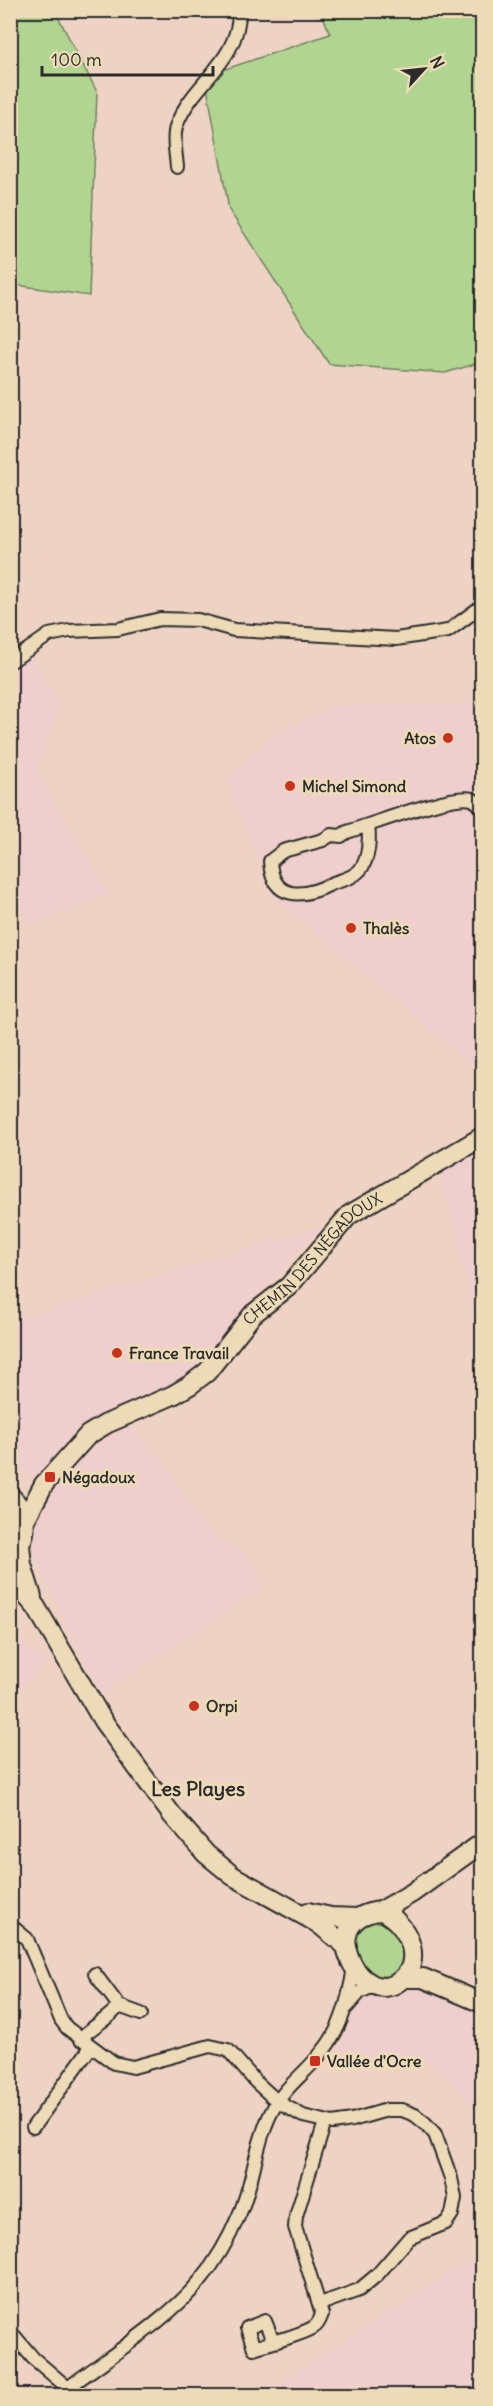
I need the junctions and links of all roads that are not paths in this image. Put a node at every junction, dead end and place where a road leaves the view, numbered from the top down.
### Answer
1 (239, 10) edge
2 (177, 167) dead end
3 (483, 606) edge
4 (10, 663) edge
5 (482, 807) edge
6 (368, 825) junction
7 (483, 1137) edge
8 (44, 1484) junction
9 (11, 1497) edge
10 (25, 1520) junction
11 (15, 1550) edge
12 (10, 1577) edge
13 (36, 1607) junction
14 (483, 1843) edge
15 (412, 1893) junction
16 (293, 1908) junction
17 (381, 1911) junction
18 (357, 1918) junction
19 (10, 1925) edge
20 (402, 1926) junction
21 (347, 1947) junction
22 (412, 1952) junction
23 (354, 1968) junction
24 (95, 1974) dead end
25 (403, 1978) junction
26 (376, 1985) junction
27 (483, 1994) edge
28 (483, 2003) edge
29 (119, 2006) junction
30 (344, 2010) junction
31 (141, 2014) dead end
32 (80, 2039) junction
33 (91, 2048) junction
34 (278, 2102) junction
35 (325, 2122) junction
36 (33, 2127) dead end
37 (320, 2304) junction
38 (10, 2331) edge
39 (273, 2342) dead end
40 (71, 2392) edge

1 - 2 street
3 - 4 street
5 - 6 street
6 - 6 street
7 - 8 main road, CHEMIN DES NÉGADOUX
8 - 9 main road, CHEMIN DES NÉGADOUX
8 - 10 main road, CHEMIN DES NÉGADOUX
9 - 10 main road
10 - 11 main road, CHEMIN DES NÉGADOUX
11 - 13 main road
12 - 13 main road
13 - 16 main road
14 - 15 main road
15 - 17 main road
15 - 20 main road
16 - 18 main road
16 - 21 main road
17 - 18 main road
17 - 20 main road
18 - 21 main road
19 - 32 street
20 - 22 main road
21 - 23 main road
22 - 25 main road
22 - 27 main road
23 - 26 main road
23 - 30 street
24 - 29 street
25 - 26 main road
25 - 28 main road
26 - 30 street
29 - 31 street
29 - 32 street
30 - 34 street
32 - 33 street
33 - 34 street
33 - 36 street
34 - 35 street
34 - 40 street
35 - 37 street
35 - 37 street
37 - 39 street
38 - 40 street

